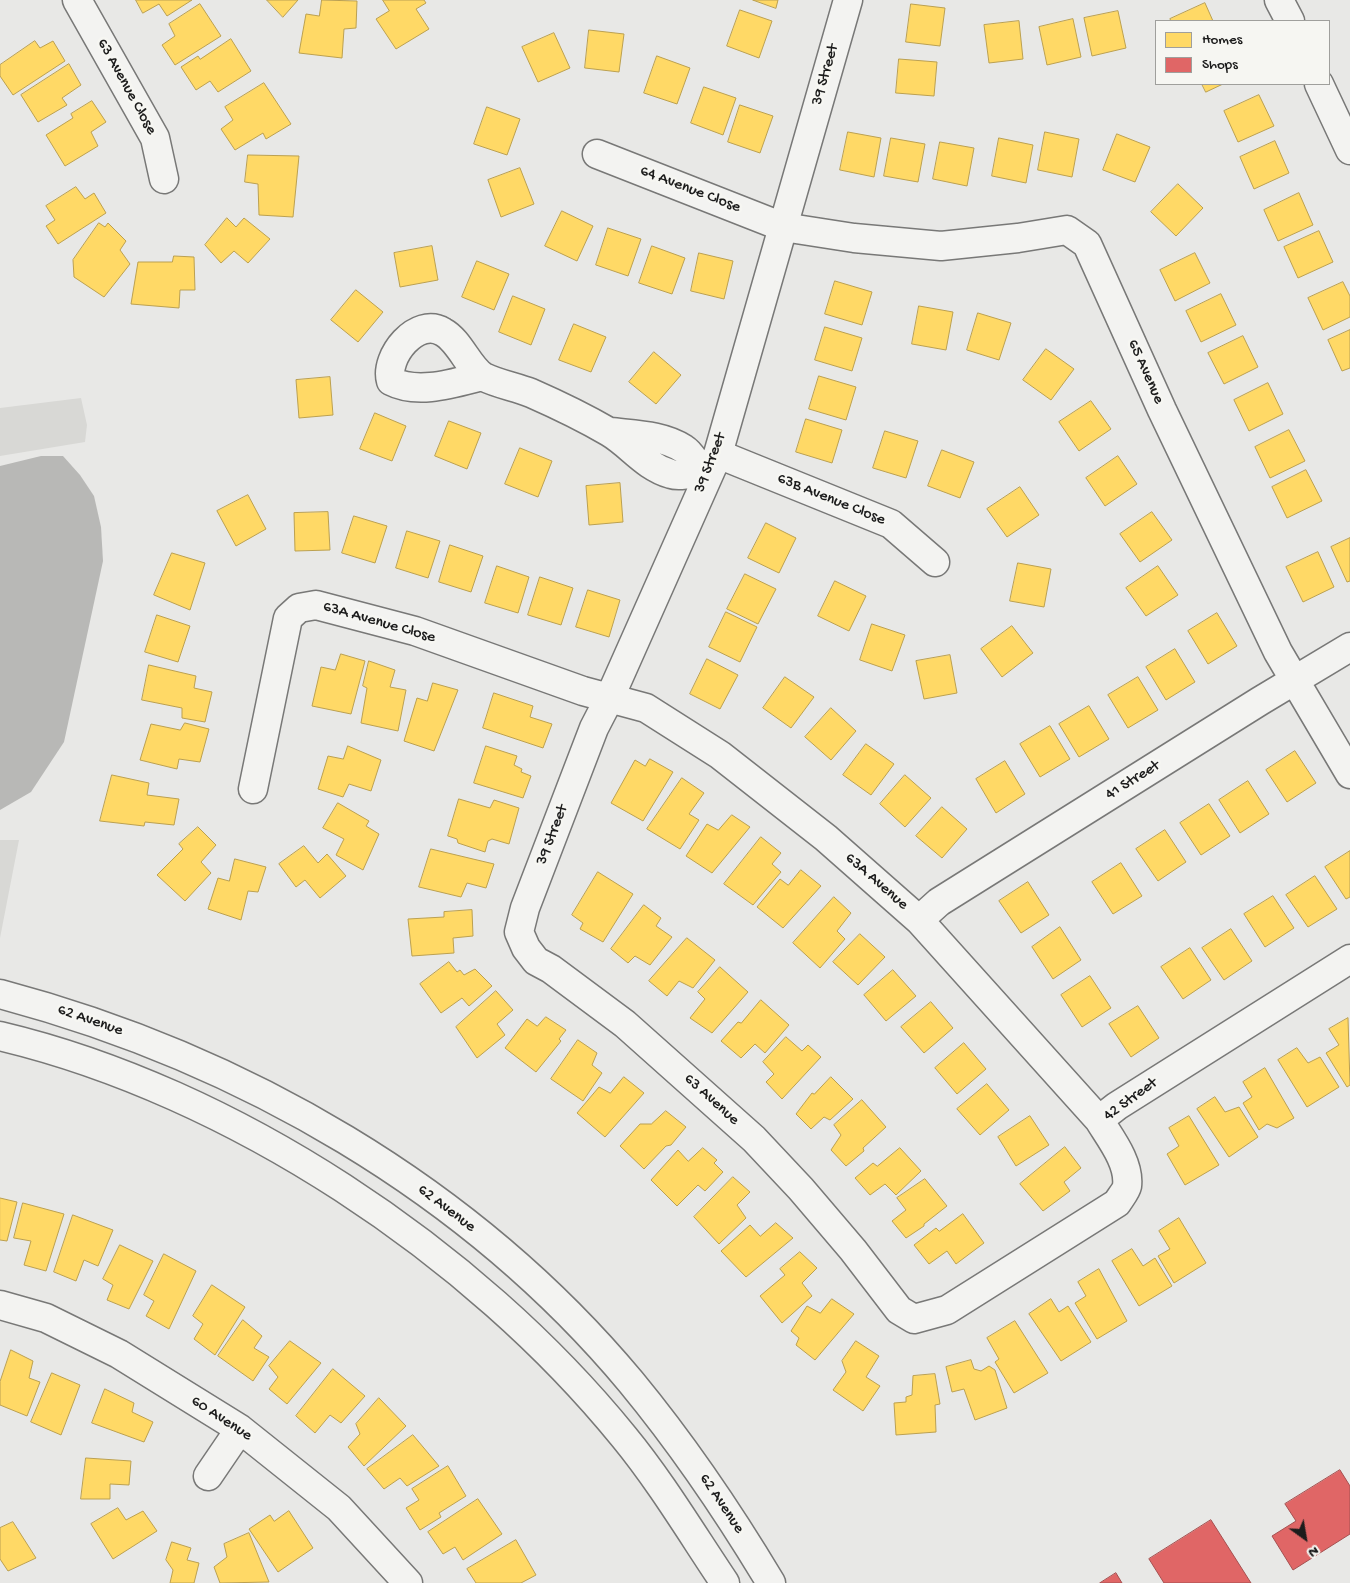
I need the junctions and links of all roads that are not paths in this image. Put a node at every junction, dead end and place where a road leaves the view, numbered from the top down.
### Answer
1 (77, 0) edge
2 (848, 0) edge
3 (1280, 0) edge
4 (1290, 20) edge
5 (1319, 85) edge
6 (1350, 150) edge
7 (597, 154) dead end
8 (164, 179) dead end
9 (783, 227) junction
10 (482, 376) dead end
11 (709, 467) junction
12 (935, 562) dead end
13 (1350, 647) edge
14 (1293, 680) junction
15 (610, 697) junction
16 (1350, 774) edge
17 (253, 790) dead end
18 (525, 908) joint
19 (919, 920) junction
20 (1350, 959) edge
21 (0, 994) edge
22 (0, 1036) edge
23 (1099, 1120) junction
24 (0, 1305) edge
25 (899, 1310) joint
26 (240, 1428) junction
27 (208, 1476) dead end
28 (408, 1583) edge
29 (725, 1583) edge
30 (771, 1583) edge

1 - 8 street, 63 Avenue Close
2 - 9 street, 39 Street
3 - 4 street
5 - 6 street
7 - 9 street, 64 Avenue Close
9 - 11 street, 39 Street
9 - 14 street, 65 Avenue
10 - 11 street
11 - 12 street, 63B Avenue Close
11 - 15 street, 39 Street
13 - 14 street, 41 Street
14 - 16 street, 65 Avenue
14 - 19 street, 41 Street
15 - 17 street, 63A Avenue Close
15 - 18 street, 39 Street
15 - 19 street, 63A Avenue
18 - 25 street, 63 Avenue
19 - 23 street, 63A Avenue
20 - 23 street, 42 Street
21 - 30 street, 62 Avenue
22 - 29 street
23 - 25 street, 42 Street
24 - 26 street, 60 Avenue
26 - 27 street
26 - 28 street, 60 Avenue

